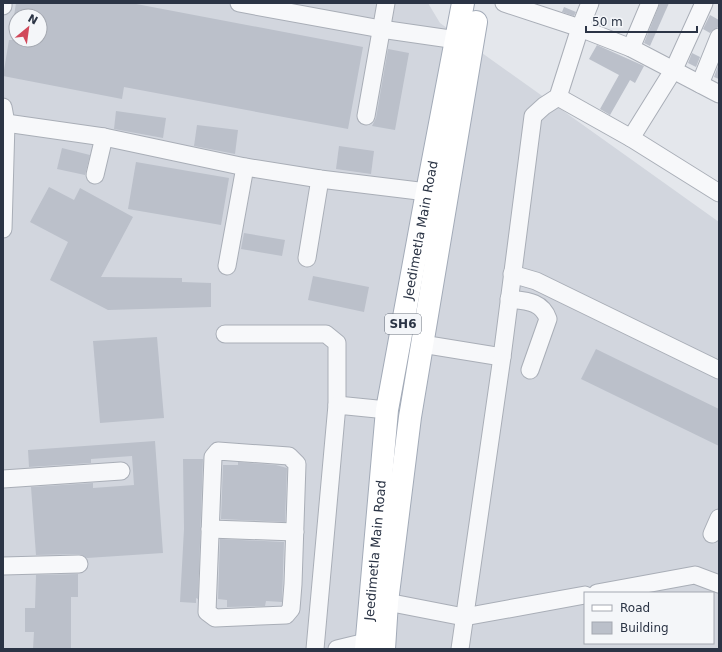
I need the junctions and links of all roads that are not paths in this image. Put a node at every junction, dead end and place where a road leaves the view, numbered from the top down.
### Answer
1 (238, 3) edge
2 (386, 3) edge
3 (464, 3) edge
4 (479, 3) edge
5 (504, 3) edge
6 (590, 3) edge
7 (650, 3) edge
8 (704, 3) edge
9 (580, 28) junction
10 (381, 29) junction
11 (719, 37) edge
12 (457, 40) junction
13 (631, 48) junction
14 (674, 69) junction
15 (700, 84) junction
16 (719, 94) edge
17 (558, 97) junction
18 (4, 115) edge
19 (366, 116) dead end
20 (104, 137) junction
21 (631, 138) junction
22 (245, 167) junction
23 (95, 175) dead end
24 (320, 179) junction
25 (426, 192) junction
26 (719, 193) edge
27 (3, 229) edge
28 (307, 258) dead end
29 (227, 266) dead end
30 (512, 274) junction
31 (509, 299) junction
32 (225, 334) dead end
33 (422, 344) junction
34 (502, 356) junction
35 (530, 370) dead end
36 (719, 370) edge
37 (337, 405) junction
38 (388, 410) junction
39 (121, 471) dead end
40 (3, 479) edge
41 (719, 518) edge
42 (210, 529) junction
43 (295, 532) junction
44 (712, 534) dead end
45 (79, 564) dead end
46 (3, 566) edge
47 (320, 583) junction
48 (293, 584) junction
49 (719, 584) edge
50 (603, 592) edge
51 (584, 595) edge
52 (387, 602) junction
53 (464, 617) junction
54 (372, 647) edge
55 (315, 649) edge
56 (337, 649) edge
57 (460, 649) edge

1 - 10 street
2 - 10 street
3 - 12 main road, Jeedimetla Main Road / SH6
4 - 33 main road, Jeedimetla Main Road / SH6
5 - 9 street
6 - 9 street
7 - 13 street
8 - 14 street
9 - 13 street
9 - 17 street
10 - 12 street
10 - 19 street
11 - 15 street
12 - 25 main road, Jeedimetla Main Road / SH6
13 - 14 street
14 - 15 street
14 - 21 street
15 - 16 street
17 - 21 street
17 - 30 street
18 - 20 street
18 - 27 street
20 - 22 street
20 - 23 street
21 - 26 street
22 - 24 street
22 - 29 street
24 - 25 street
24 - 28 street
25 - 38 main road, Jeedimetla Main Road / SH6
30 - 31 street
30 - 36 street
31 - 34 street
31 - 35 street
32 - 37 street
33 - 34 street
33 - 52 main road, Jeedimetla Main Road / SH6
34 - 53 street
37 - 38 street
37 - 47 street
38 - 54 main road, Jeedimetla Main Road / SH6
39 - 40 street
41 - 44 street
42 - 43 street
42 - 43 street
42 - 48 street
43 - 48 street
45 - 46 street
47 - 48 street
47 - 55 street
49 - 50 street
51 - 53 street
52 - 53 street
52 - 54 main road, Jeedimetla Main Road / SH6
53 - 57 street
54 - 56 street

